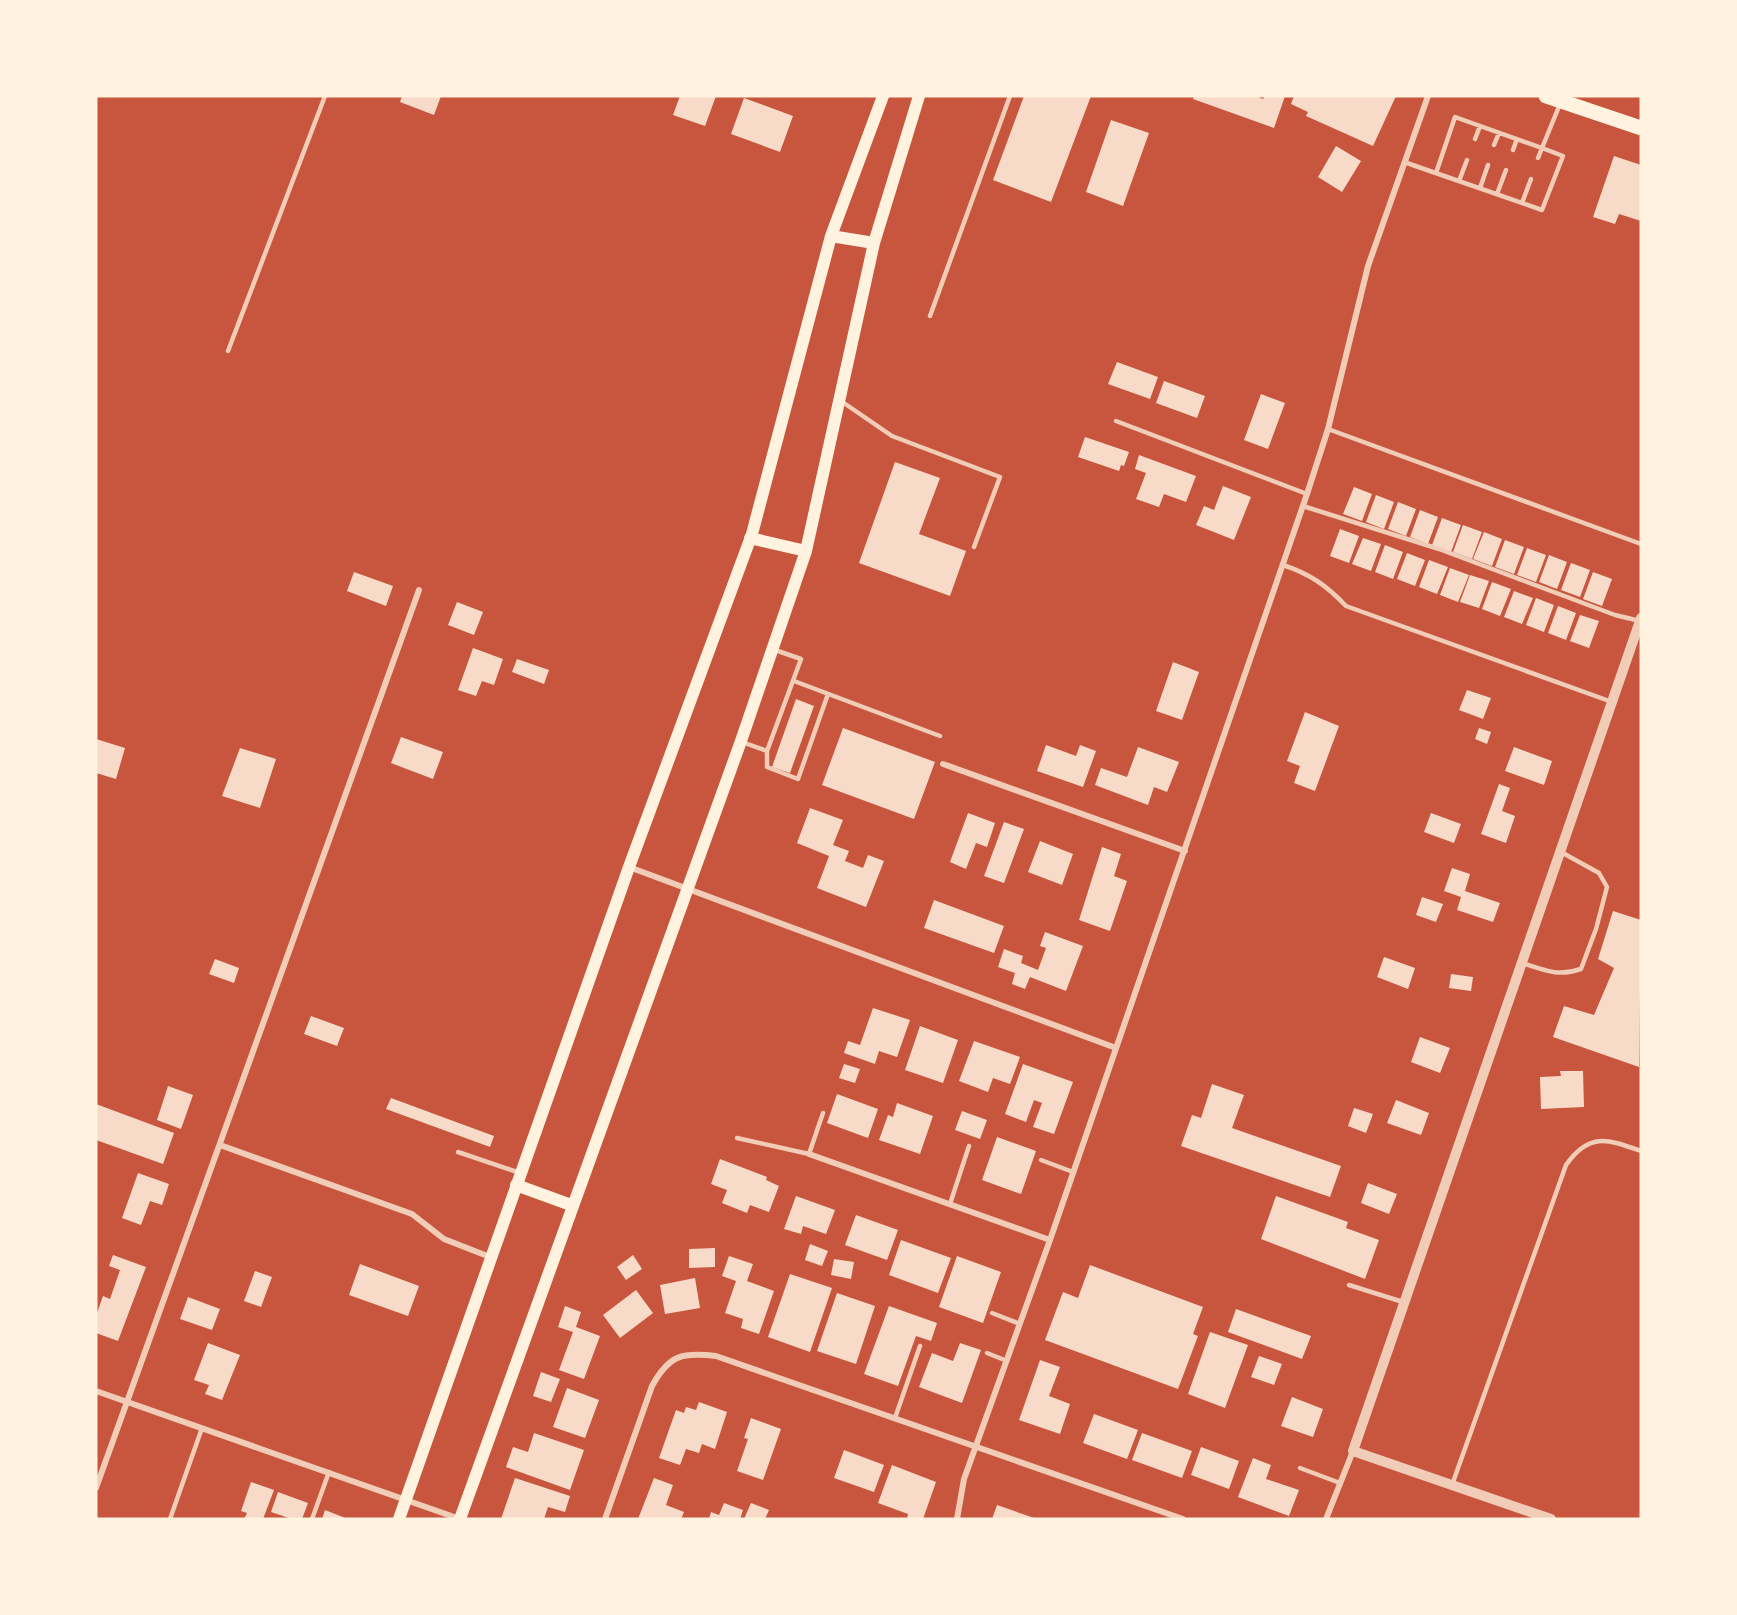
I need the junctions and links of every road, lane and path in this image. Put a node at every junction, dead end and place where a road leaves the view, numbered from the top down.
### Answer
1 (325, 96) edge
2 (883, 96) edge
3 (919, 96) edge
4 (1010, 96) edge
5 (1428, 96) edge
6 (1546, 96) edge
7 (1561, 101) junction
8 (1480, 126) junction
9 (1641, 128) edge
10 (1499, 133) junction
11 (1475, 139) dead end
12 (1517, 139) junction
13 (1494, 145) dead end
14 (1542, 148) junction
15 (1513, 150) dead end
16 (1538, 158) dead end
17 (1467, 160) dead end
18 (1404, 162) junction
19 (1488, 165) dead end
20 (1506, 170) dead end
21 (1436, 173) junction
22 (1531, 179) dead end
23 (1459, 181) junction
24 (1480, 188) junction
25 (1497, 194) junction
26 (1522, 203) junction
27 (831, 236) junction
28 (874, 243) junction
29 (930, 316) dead end
30 (228, 351) dead end
31 (839, 399) junction
32 (1116, 422) dead end
33 (1328, 429) junction
34 (1307, 494) junction
35 (1303, 506) junction
36 (750, 538) junction
37 (1641, 544) edge
38 (974, 547) dead end
39 (806, 551) junction
40 (1283, 565) junction
41 (419, 590) dead end
42 (1641, 620) edge
43 (772, 649) junction
44 (794, 681) junction
45 (828, 694) junction
46 (1612, 702) junction
47 (940, 736) dead end
48 (741, 741) junction
49 (767, 751) junction
50 (943, 764) dead end
51 (1185, 852) junction
52 (1560, 852) junction
53 (629, 867) junction
54 (686, 889) junction
55 (1522, 963) junction
56 (1116, 1048) junction
57 (823, 1113) dead end
58 (737, 1138) dead end
59 (220, 1144) junction
60 (969, 1146) dead end
61 (1641, 1151) edge
62 (458, 1152) dead end
63 (809, 1154) junction
64 (1041, 1160) dead end
65 (1073, 1172) junction
66 (518, 1179) junction
67 (950, 1204) junction
68 (571, 1205) junction
69 (1050, 1240) junction
70 (490, 1257) junction
71 (1349, 1285) dead end
72 (1403, 1302) junction
73 (992, 1313) dead end
74 (1020, 1324) junction
75 (920, 1346) dead end
76 (987, 1353) dead end
77 (1007, 1361) junction
78 (96, 1391) edge
79 (127, 1402) junction
80 (895, 1418) junction
81 (202, 1428) junction
82 (976, 1446) junction
83 (1353, 1451) junction
84 (1300, 1468) dead end
85 (329, 1472) junction
86 (1340, 1483) junction
87 (1451, 1485) junction
88 (96, 1488) edge
89 (406, 1500) junction
90 (170, 1519) edge
91 (312, 1519) edge
92 (399, 1519) edge
93 (460, 1519) edge
94 (605, 1519) edge
95 (957, 1519) edge
96 (1183, 1519) edge
97 (1326, 1519) edge
98 (1551, 1519) edge

1 - 30 lane
2 - 27 main road
3 - 28 main road
4 - 29 lane
5 - 18 street
6 - 7 main road
7 - 9 main road
7 - 14 lane
8 - 10 lane
8 - 11 lane
8 - 21 lane
10 - 12 lane
10 - 13 lane
12 - 14 lane
12 - 15 lane
14 - 16 lane
14 - 26 lane
17 - 23 lane
18 - 21 lane
18 - 33 street
19 - 24 lane
20 - 25 lane
21 - 23 lane
22 - 26 lane
23 - 24 lane
24 - 25 lane
25 - 26 lane
27 - 28 main road
27 - 36 main road
28 - 31 main road
31 - 38 lane
31 - 39 main road
32 - 34 lane
33 - 34 street
33 - 37 lane
34 - 35 street
35 - 40 street
35 - 42 lane
36 - 39 main road
36 - 53 main road
39 - 43 main road
40 - 46 lane
40 - 51 street
41 - 59 street
42 - 46 street
43 - 44 lane
43 - 48 main road
44 - 45 lane
44 - 49 lane
45 - 47 lane
45 - 49 lane
46 - 52 street
48 - 49 lane
48 - 54 main road
50 - 51 street
51 - 56 street
52 - 55 street
52 - 55 lane
53 - 54 street
53 - 66 main road
54 - 56 street
54 - 68 main road
55 - 72 street
56 - 65 street
57 - 63 lane
58 - 63 lane
59 - 70 street
59 - 79 street
60 - 67 lane
61 - 87 lane
62 - 66 lane
63 - 67 street
64 - 65 lane
65 - 69 street
66 - 68 main road
66 - 70 main road
67 - 69 street
68 - 93 main road
69 - 74 street
70 - 89 main road
71 - 72 lane
72 - 83 street
73 - 74 lane
74 - 77 street
75 - 80 lane
76 - 77 lane
77 - 82 street
78 - 79 street
79 - 81 street
79 - 88 street
80 - 82 street
80 - 94 street
81 - 85 street
81 - 90 lane
82 - 95 street
82 - 96 street
83 - 86 street
83 - 87 street
84 - 86 lane
85 - 89 street
85 - 91 lane
86 - 97 street
87 - 98 street
89 - 92 main road
89 - 93 street

